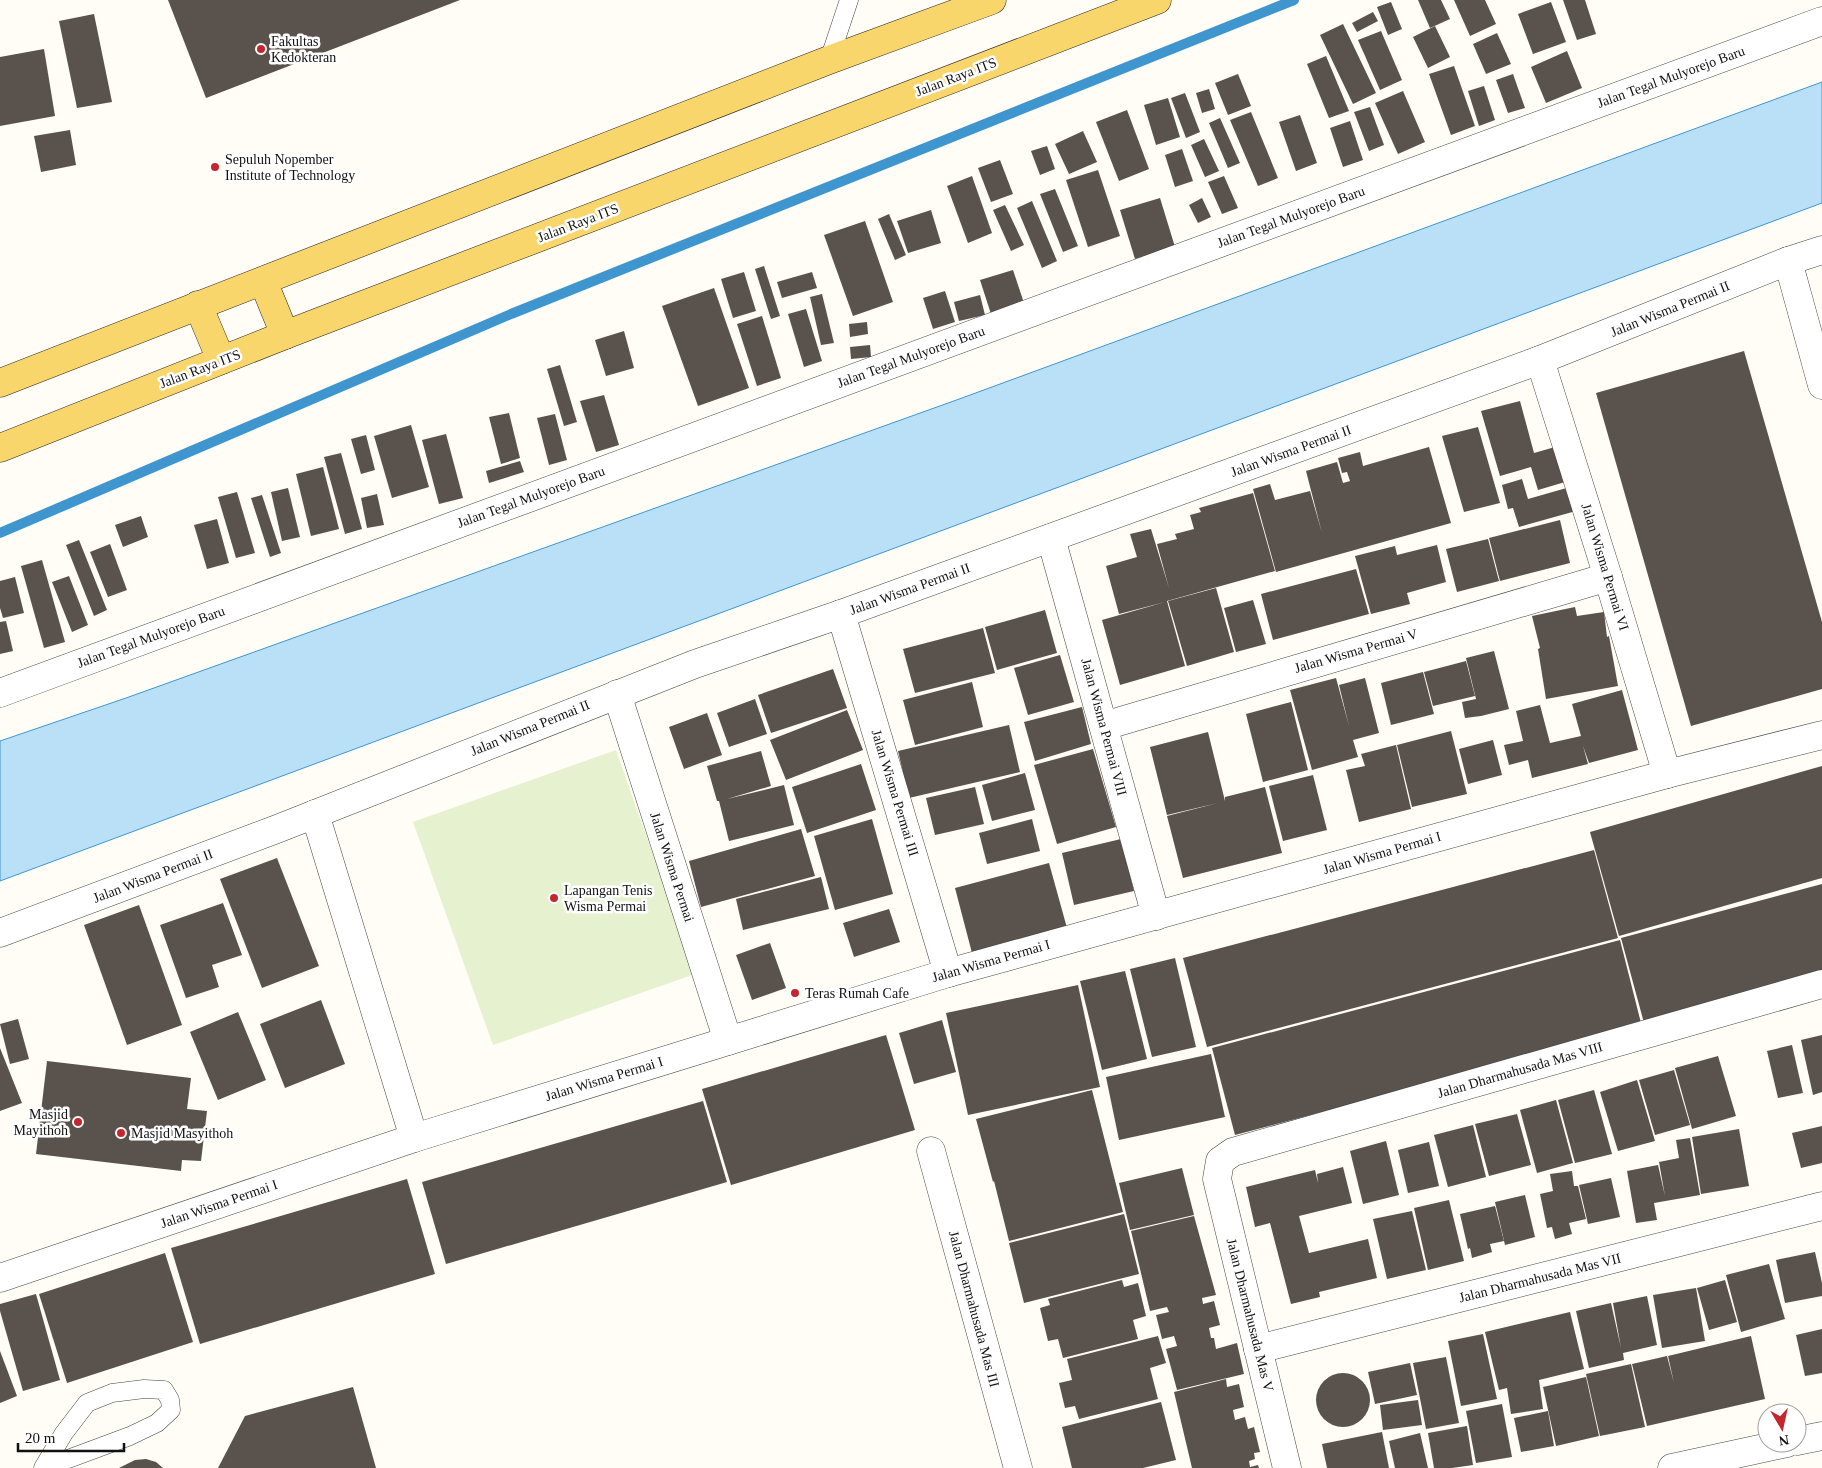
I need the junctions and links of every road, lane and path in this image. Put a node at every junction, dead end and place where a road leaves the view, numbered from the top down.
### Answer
1 (849, 0) edge
2 (992, 0) edge
3 (1157, 0) edge
4 (1822, 21) edge
5 (829, 60) junction
6 (1822, 250) edge
7 (1788, 262) junction
8 (263, 281) junction
9 (198, 305) junction
10 (285, 335) junction
11 (221, 360) junction
12 (1540, 360) junction
13 (0, 382) edge
14 (1822, 385) edge
15 (0, 448) edge
16 (1051, 538) junction
17 (1608, 577) junction
18 (841, 614) junction
19 (0, 693) edge
20 (617, 694) junction
21 (1104, 726) junction
22 (1822, 735) edge
23 (1668, 774) junction
24 (315, 814) junction
25 (1156, 916) junction
26 (0, 933) edge
27 (948, 973) junction
28 (1822, 984) edge
29 (728, 1041) junction
30 (414, 1138) junction
31 (931, 1151) dead end
32 (1220, 1161) joint
33 (1822, 1206) edge
34 (0, 1278) edge
35 (1258, 1349) junction
36 (1822, 1436) edge
37 (1807, 1439) edge
38 (1757, 1450) edge
39 (44, 1468) edge
40 (1018, 1468) edge
41 (1287, 1468) edge
42 (1672, 1468) edge

1 - 5 lane
2 - 5 main road
3 - 10 main road, Jalan Raya ITS
4 - 19 street, Jalan Tegal Mulyorejo Baru
5 - 8 main road
6 - 7 street, Jalan Wisma Permai II
7 - 12 street, Jalan Wisma Permai II
7 - 14 street
8 - 9 main road
8 - 10 main road
9 - 11 main road
9 - 13 main road
10 - 11 main road, Jalan Raya ITS
11 - 15 main road, Jalan Raya ITS
12 - 16 street, Jalan Wisma Permai II
12 - 17 street, Jalan Wisma Permai VI
16 - 18 street, Jalan Wisma Permai II
16 - 21 street, Jalan Wisma Permai VIII
17 - 21 street, Jalan Wisma Permai V
17 - 23 street, Jalan Wisma Permai VI
18 - 20 street, Jalan Wisma Permai II
18 - 27 street, Jalan Wisma Permai III
20 - 24 street, Jalan Wisma Permai II
20 - 29 street, Jalan Wisma Permai
21 - 25 street, Jalan Wisma Permai VIII
22 - 23 street, Jalan Wisma Permai I
23 - 25 street, Jalan Wisma Permai I
24 - 26 street, Jalan Wisma Permai II
24 - 30 street
25 - 27 street, Jalan Wisma Permai I
27 - 29 street, Jalan Wisma Permai I
28 - 32 street, Jalan Dharmahusada Mas VIII
29 - 30 street, Jalan Wisma Permai I
30 - 34 street, Jalan Wisma Permai I
31 - 40 street, Jalan Dharmahusada Mas III
32 - 35 street, Jalan Dharmahusada Mas V
33 - 35 street, Jalan Dharmahusada Mas VII
35 - 41 street, Jalan Dharmahusada Mas V
36 - 37 street
38 - 42 street
39 - 39 lane

